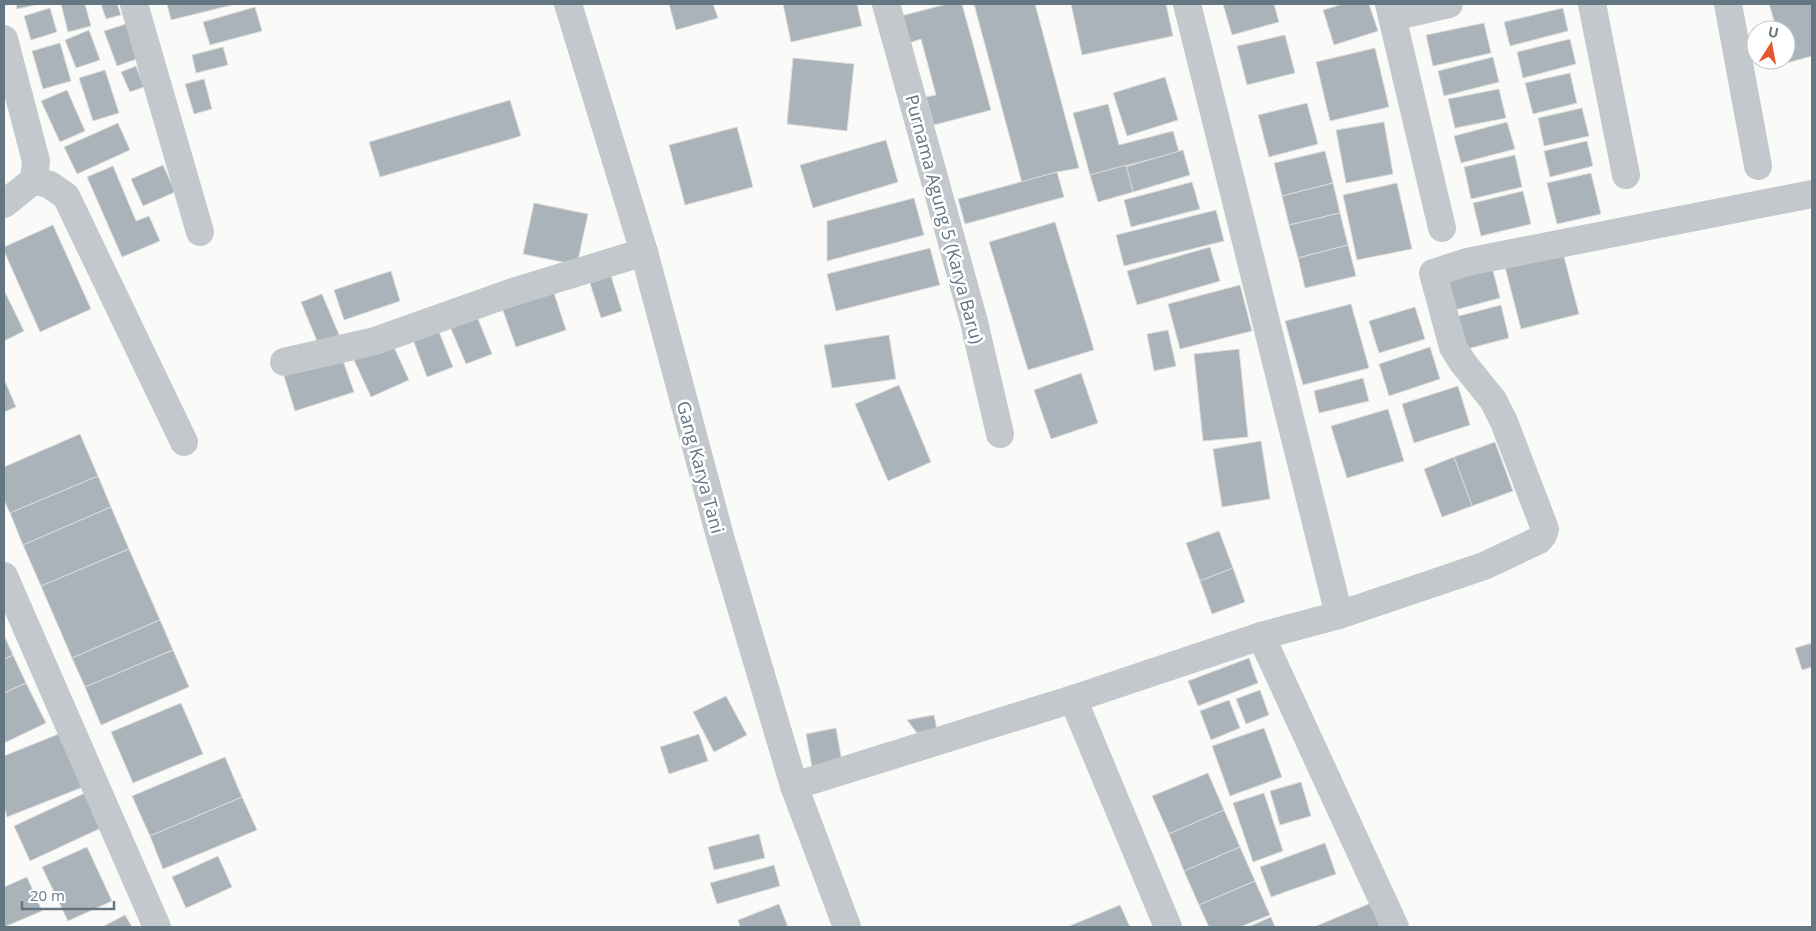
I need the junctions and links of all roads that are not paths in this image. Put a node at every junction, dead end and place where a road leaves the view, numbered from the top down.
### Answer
1 (134, 4) edge
2 (568, 4) edge
3 (886, 4) edge
4 (1187, 4) edge
5 (1449, 4) edge
6 (1592, 4) edge
7 (1728, 4) edge
8 (1390, 10) edge
9 (4, 40) edge
10 (1758, 166) dead end
11 (1626, 175) dead end
12 (34, 180) junction
13 (1812, 194) edge
14 (4, 204) edge
15 (1442, 228) dead end
16 (200, 232) dead end
17 (644, 252) junction
18 (284, 362) dead end
19 (1000, 434) dead end
20 (184, 442) dead end
21 (4, 576) edge
22 (1339, 615) junction
23 (1261, 636) junction
24 (1073, 699) junction
25 (794, 786) junction
26 (156, 927) edge
27 (847, 927) edge
28 (1168, 927) edge
29 (1394, 927) edge

1 - 16 street
2 - 17 street, Gang Karya Tani
3 - 19 street, Purnama Agung 5 (Karya Baru)
4 - 22 street
5 - 8 street
6 - 11 street
7 - 10 street
8 - 15 street
9 - 12 street
12 - 14 street
12 - 20 street
13 - 22 street
17 - 18 street
17 - 25 street, Gang Karya Tani
21 - 26 street
22 - 23 street
23 - 24 street
23 - 29 street
24 - 25 street
24 - 28 street
25 - 27 street, Gang Karya Tani

